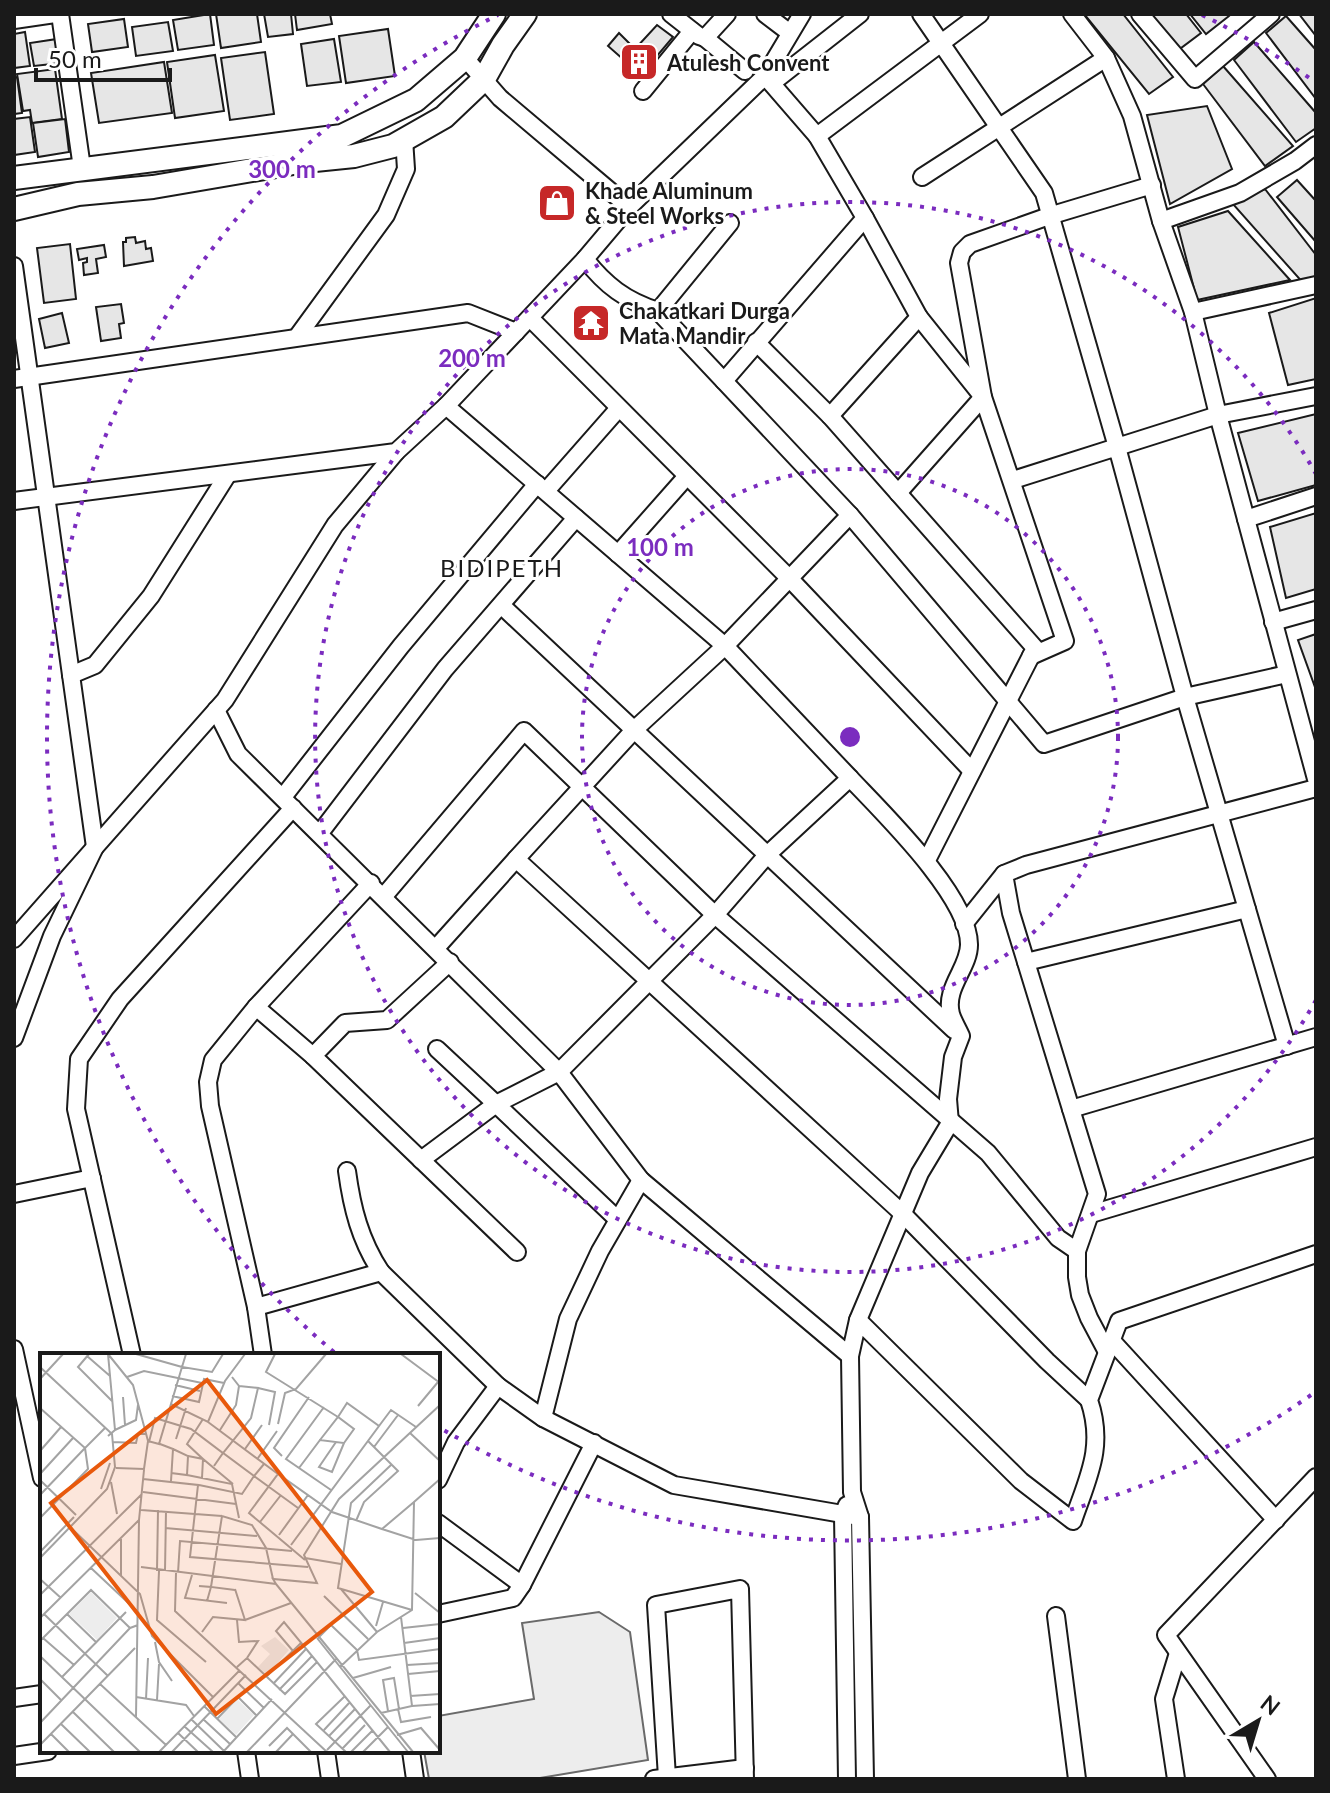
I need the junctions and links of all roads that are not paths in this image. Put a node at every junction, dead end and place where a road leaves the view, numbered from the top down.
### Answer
1 (58, 14) edge
2 (494, 14) edge
3 (525, 14) edge
4 (671, 14) edge
5 (727, 14) edge
6 (765, 14) edge
7 (802, 14) edge
8 (860, 14) edge
9 (921, 14) edge
10 (980, 14) edge
11 (1072, 14) edge
12 (1140, 14) edge
13 (1242, 14) edge
14 (1271, 14) edge
15 (14, 20) edge
16 (1254, 29) junction
17 (790, 33) junction
18 (699, 34) junction
19 (941, 41) junction
20 (465, 58) junction
21 (1106, 58) junction
22 (745, 71) dead end
23 (484, 79) junction
24 (768, 80) junction
25 (643, 91) dead end
26 (999, 129) junction
27 (817, 136) junction
28 (404, 139) junction
29 (1316, 145) edge
30 (82, 168) junction
31 (922, 177) dead end
32 (14, 178) edge
33 (1152, 185) junction
34 (629, 207) junction
35 (14, 209) edge
36 (1049, 216) junction
37 (865, 218) junction
38 (1161, 221) junction
39 (730, 223) dead end
40 (585, 259) junction
41 (14, 266) edge
42 (1316, 285) edge
43 (658, 311) junction
44 (1193, 312) junction
45 (919, 317) junction
46 (530, 318) junction
47 (516, 332) junction
48 (297, 337) junction
49 (756, 342) junction
50 (22, 378) edge
51 (724, 381) junction
52 (1316, 396) edge
53 (983, 397) junction
54 (446, 406) junction
55 (619, 408) junction
56 (1218, 415) junction
57 (830, 416) junction
58 (1117, 447) junction
59 (396, 452) junction
60 (228, 474) junction
61 (687, 476) junction
62 (1013, 480) junction
63 (541, 488) junction
64 (898, 493) junction
65 (1316, 496) edge
66 (46, 497) junction
67 (14, 501) edge
68 (850, 515) junction
69 (576, 518) junction
70 (1246, 519) junction
71 (618, 554) junction
72 (790, 579) junction
73 (501, 605) junction
74 (1316, 610) edge
75 (1273, 622) junction
76 (725, 646) junction
77 (1031, 656) junction
78 (1287, 674) junction
79 (71, 675) junction
80 (1185, 697) junction
81 (1008, 701) junction
82 (216, 710) junction
83 (635, 729) junction
84 (1310, 730) edge
85 (972, 771) junction
86 (850, 778) junction
87 (1316, 779) edge
88 (581, 786) junction
89 (1316, 788) edge
90 (288, 802) junction
91 (1219, 814) junction
92 (320, 833) junction
93 (95, 847) junction
94 (767, 855) junction
95 (516, 859) junction
96 (927, 860) junction
97 (1004, 874) junction
98 (371, 883) junction
99 (384, 896) junction
100 (1247, 909) junction
101 (715, 915) junction
102 (964, 924) junction
103 (14, 939) edge
104 (436, 948) junction
105 (450, 962) junction
106 (1026, 962) junction
107 (648, 981) junction
108 (256, 1007) junction
109 (961, 1036) junction
110 (1316, 1037) edge
111 (14, 1038) edge
112 (1287, 1046) junction
113 (437, 1049) dead end
114 (313, 1056) junction
115 (559, 1072) junction
116 (496, 1104) junction
117 (1071, 1109) junction
118 (950, 1123) junction
119 (1316, 1147) edge
120 (421, 1160) junction
121 (347, 1171) dead end
122 (92, 1178) junction
123 (641, 1180) junction
124 (14, 1194) edge
125 (902, 1213) junction
126 (1091, 1214) junction
127 (617, 1219) junction
128 (1077, 1251) junction
129 (517, 1252) dead end
130 (1316, 1254) edge
131 (381, 1272) junction
132 (256, 1307) junction
133 (858, 1320) junction
134 (1110, 1346) junction
135 (14, 1349) edge
136 (132, 1353) edge
137 (263, 1353) edge
138 (850, 1356) junction
139 (498, 1386) junction
140 (1089, 1400) junction
141 (543, 1418) junction
142 (594, 1443) junction
143 (40, 1469) edge
144 (440, 1476) edge
145 (1316, 1477) edge
146 (852, 1516) junction
147 (1276, 1520) junction
148 (440, 1524) edge
149 (522, 1585) junction
150 (440, 1614) edge
151 (1056, 1616) dead end
152 (1178, 1653) junction
153 (40, 1694) edge
154 (14, 1698) edge
155 (40, 1752) edge
156 (246, 1753) edge
157 (326, 1753) edge
158 (411, 1753) edge
159 (14, 1756) edge
160 (745, 1774) edge
161 (660, 1778) edge
162 (250, 1779) edge
163 (330, 1779) edge
164 (415, 1779) edge
165 (847, 1779) edge
166 (865, 1779) edge
167 (1077, 1779) edge
168 (1176, 1779) edge
169 (1267, 1779) edge

1 - 15 street
1 - 30 street
2 - 20 main road
3 - 23 main road
4 - 18 street
5 - 18 street
6 - 17 street
7 - 17 street
8 - 24 street
9 - 19 street
10 - 19 street
11 - 21 street
12 - 16 street
13 - 16 street
14 - 16 street
17 - 24 street
18 - 22 street
18 - 25 street
19 - 26 street
19 - 27 street
20 - 23 street
20 - 30 main road
21 - 26 street
21 - 33 street
23 - 28 main road
23 - 34 street
24 - 27 street
24 - 34 street
26 - 31 street
26 - 36 street
27 - 37 street
28 - 35 main road
28 - 48 street
29 - 38 street
30 - 32 main road
33 - 36 street
33 - 38 street
34 - 40 street
36 - 53 street
36 - 58 street
37 - 45 street
37 - 49 street
38 - 44 street
39 - 43 street
40 - 43 street
40 - 46 street
41 - 50 street
42 - 44 street
43 - 51 street
44 - 56 street
45 - 53 street
45 - 57 street
46 - 47 street
46 - 55 street
47 - 48 street
47 - 54 street
48 - 50 street
49 - 51 street
49 - 57 street
50 - 66 street
51 - 68 street
52 - 56 street
53 - 62 street
53 - 64 street
54 - 59 street
54 - 63 street
55 - 61 street
55 - 63 street
56 - 58 street
56 - 70 street
57 - 64 street
58 - 62 street
58 - 80 street
59 - 60 street
59 - 82 street
60 - 66 street
60 - 79 street
61 - 71 street
61 - 72 street
62 - 77 street
63 - 69 street
63 - 90 street
64 - 77 street
65 - 70 street
66 - 67 street
66 - 79 street
68 - 72 street
68 - 81 street
69 - 71 street
69 - 73 street
70 - 75 street
71 - 76 street
72 - 76 street
72 - 85 street
73 - 83 street
73 - 92 street
74 - 75 street
75 - 78 street
76 - 83 street
76 - 86 street
77 - 81 street
78 - 80 street
78 - 84 street
79 - 93 street
80 - 81 street
80 - 91 street
81 - 85 street
82 - 90 street
82 - 93 street
83 - 88 street
83 - 94 street
84 - 87 street
85 - 96 street
86 - 94 street
86 - 96 street
88 - 95 street
88 - 99 street
88 - 101 street
89 - 91 street
90 - 92 street
90 - 122 street
91 - 97 street
91 - 100 street
92 - 98 street
93 - 103 street
93 - 111 street
94 - 101 street
94 - 109 street
95 - 104 street
95 - 107 street
96 - 102 street
97 - 102 street
97 - 106 street
98 - 99 street
98 - 108 street
99 - 104 street
100 - 106 street
100 - 112 street
101 - 107 street
101 - 118 street
102 - 109 street
104 - 105 street
105 - 114 street
105 - 115 street
106 - 117 street
107 - 115 street
107 - 125 street
108 - 114 street
108 - 132 street
109 - 118 street
110 - 112 street
112 - 117 street
113 - 116 street
114 - 120 street
115 - 116 street
115 - 123 street
116 - 120 street
116 - 127 street
117 - 126 street
118 - 125 street
118 - 128 street
119 - 126 street
120 - 129 street
121 - 131 street
122 - 124 street
122 - 136 street
123 - 127 street
123 - 138 street
125 - 133 street
125 - 140 street
126 - 128 street
127 - 141 street
128 - 134 street
130 - 134 street
131 - 132 street
131 - 139 street
132 - 137 street
133 - 138 street
133 - 140 street
134 - 140 street
134 - 147 street
135 - 143 street
138 - 146 street
139 - 141 street
139 - 144 street
141 - 142 street
142 - 146 street
142 - 149 street
145 - 147 street
146 - 165 street
146 - 166 street
147 - 152 street
148 - 149 street
149 - 150 street
151 - 167 street
152 - 168 street
152 - 169 street
153 - 154 street
155 - 159 street
156 - 162 street
157 - 163 street
158 - 164 street
160 - 161 street
160 - 161 street

